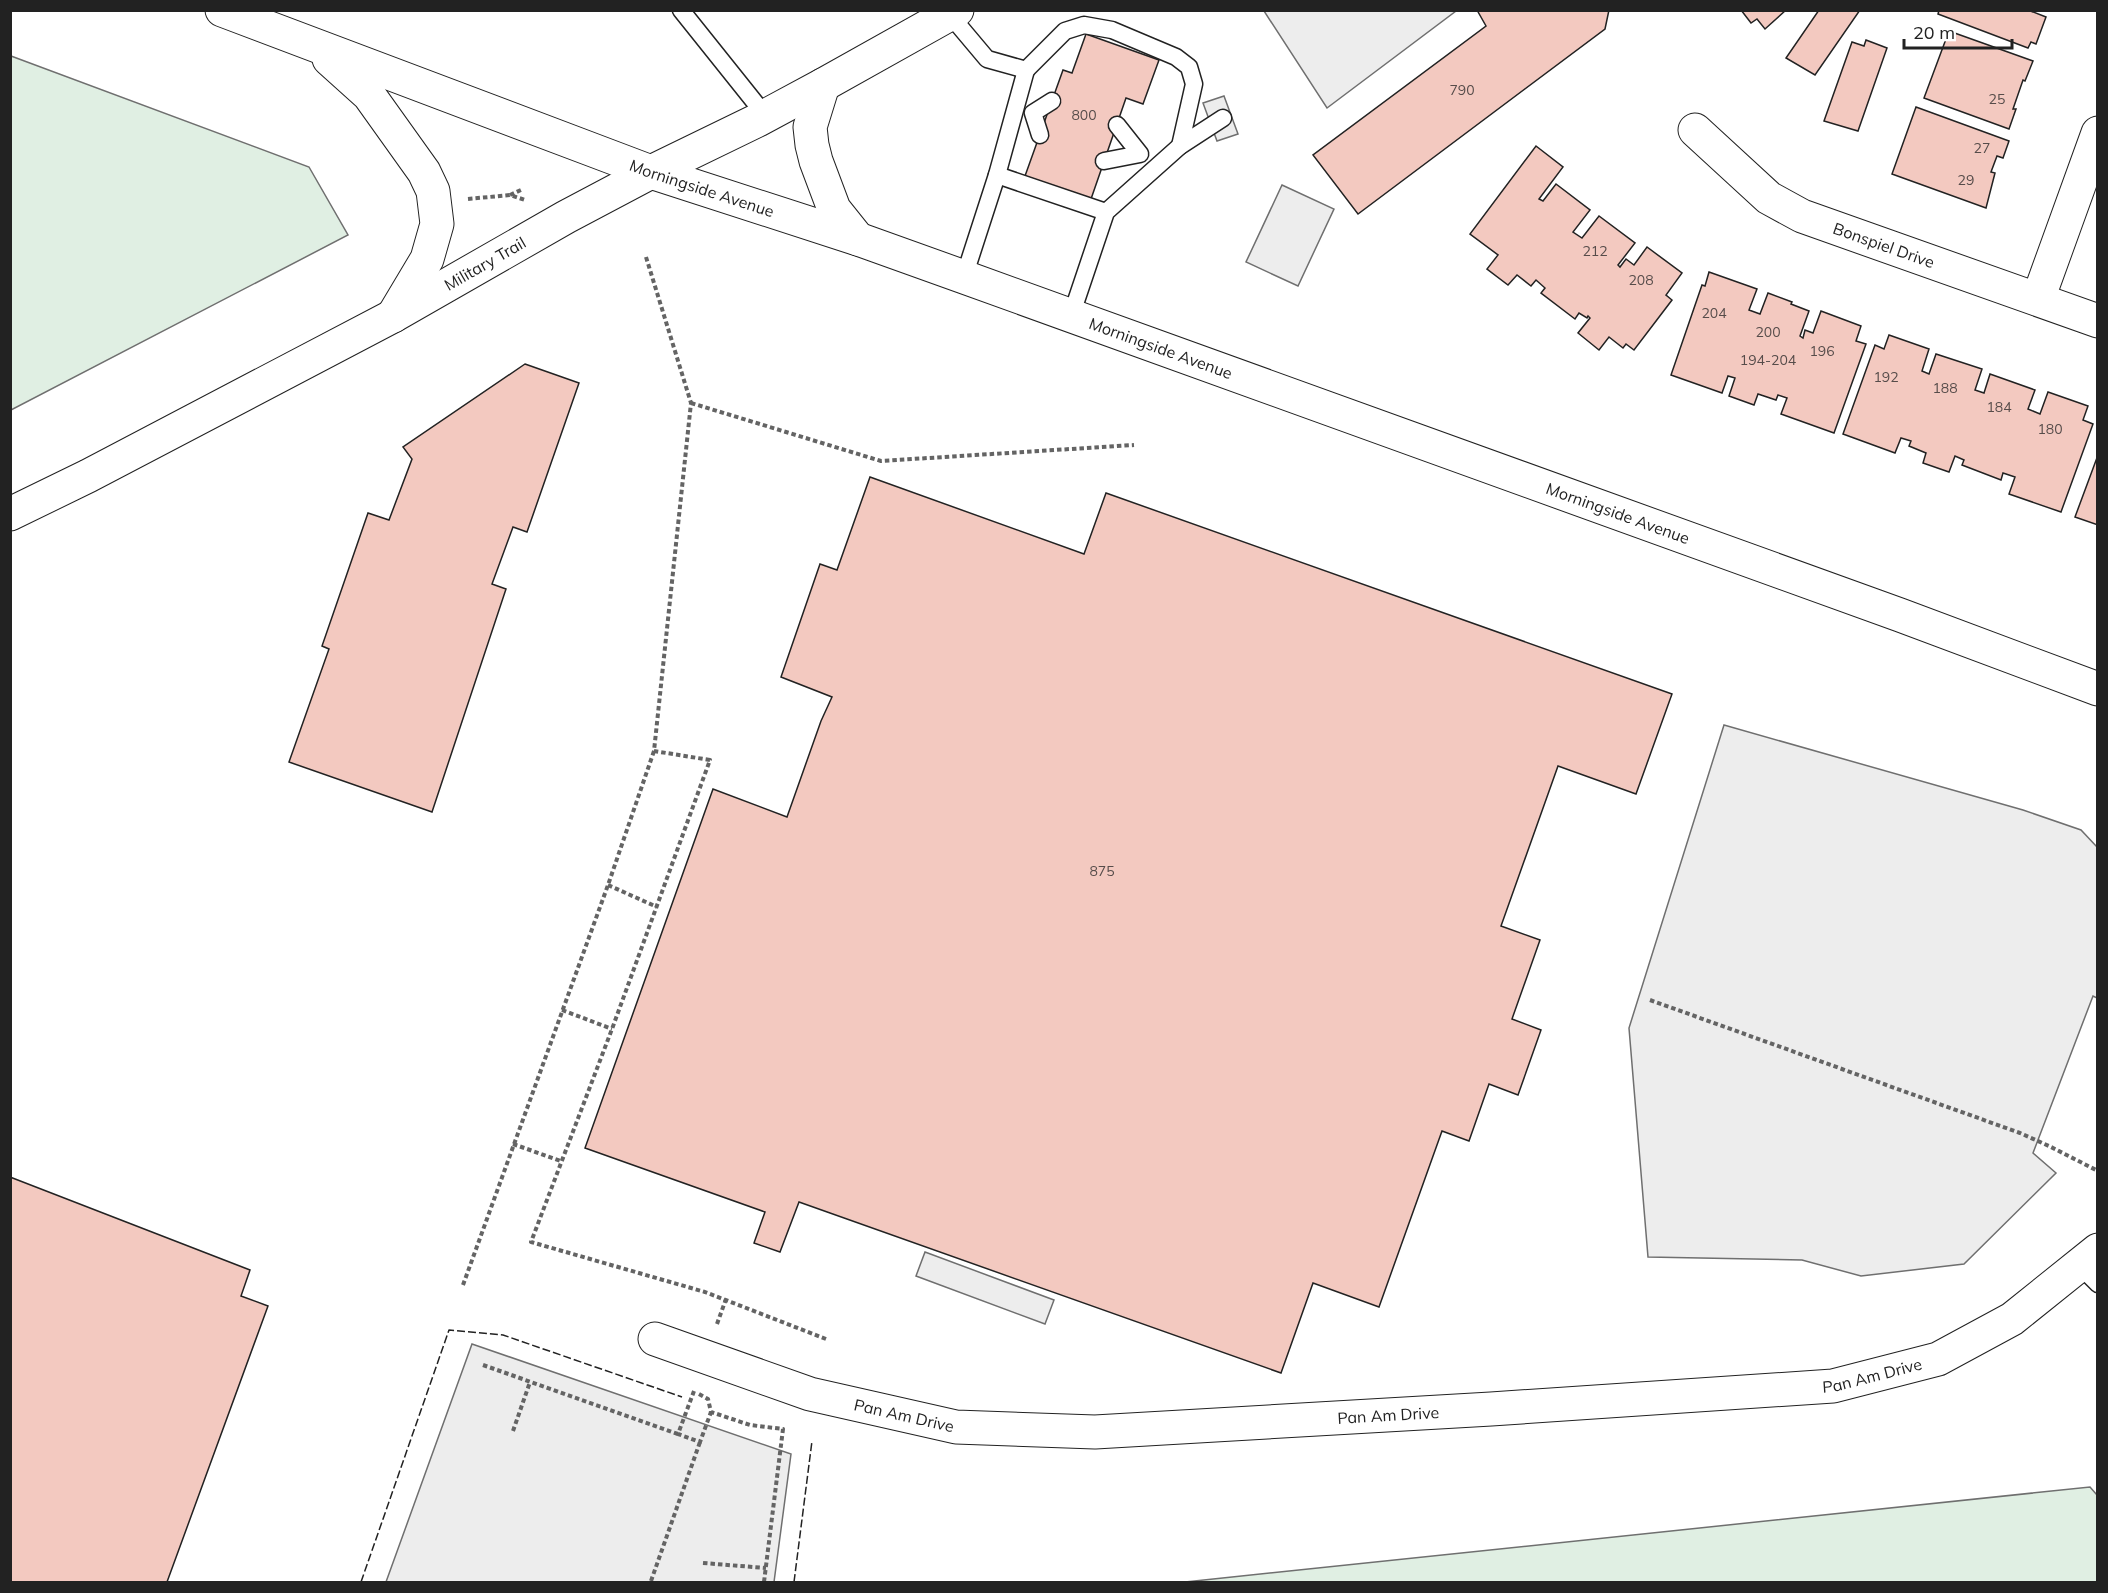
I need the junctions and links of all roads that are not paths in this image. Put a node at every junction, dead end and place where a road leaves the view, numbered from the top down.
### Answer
1 (222, 10) edge
2 (681, 10) edge
3 (953, 13) edge
4 (317, 47) junction
5 (1026, 70) junction
6 (823, 86) junction
7 (1052, 101) dead end
8 (1016, 109) junction
9 (1033, 113) junction
10 (765, 115) junction
11 (1223, 118) dead end
12 (1117, 125) dead end
13 (1695, 130) dead end
14 (2097, 133) edge
15 (1040, 135) dead end
16 (1180, 146) junction
17 (1140, 154) junction
18 (1104, 160) dead end
19 (1161, 162) junction
20 (651, 172) junction
21 (997, 175) junction
22 (1106, 212) junction
23 (858, 239) junction
24 (964, 277) junction
25 (2038, 299) junction
26 (393, 316) junction
27 (1071, 316) junction
28 (2097, 321) edge
29 (10, 514) edge
30 (2097, 689) edge
31 (2091, 1266) edge
32 (655, 1339) dead end

1 - 4 street, Morningside Avenue
2 - 10 lane
3 - 5 lane
3 - 6 street, Military Trail
4 - 20 street, Morningside Avenue
4 - 26 street
5 - 8 lane
5 - 16 lane
6 - 10 street, Military Trail
6 - 23 street
7 - 9 lane
8 - 9 lane
8 - 21 lane
9 - 15 lane
10 - 20 street, Military Trail
11 - 16 lane
12 - 17 lane
13 - 25 street, Bonspiel Drive
14 - 25 street
16 - 19 lane
17 - 18 lane
17 - 19 lane
19 - 22 lane
20 - 23 street, Morningside Avenue
20 - 26 street, Military Trail
21 - 22 lane
21 - 24 lane
22 - 27 lane
23 - 24 street, Morningside Avenue
24 - 27 street, Morningside Avenue
25 - 28 street, Bonspiel Drive
26 - 29 street, Military Trail
27 - 30 street, Morningside Avenue
31 - 32 street, Pan Am Drive

